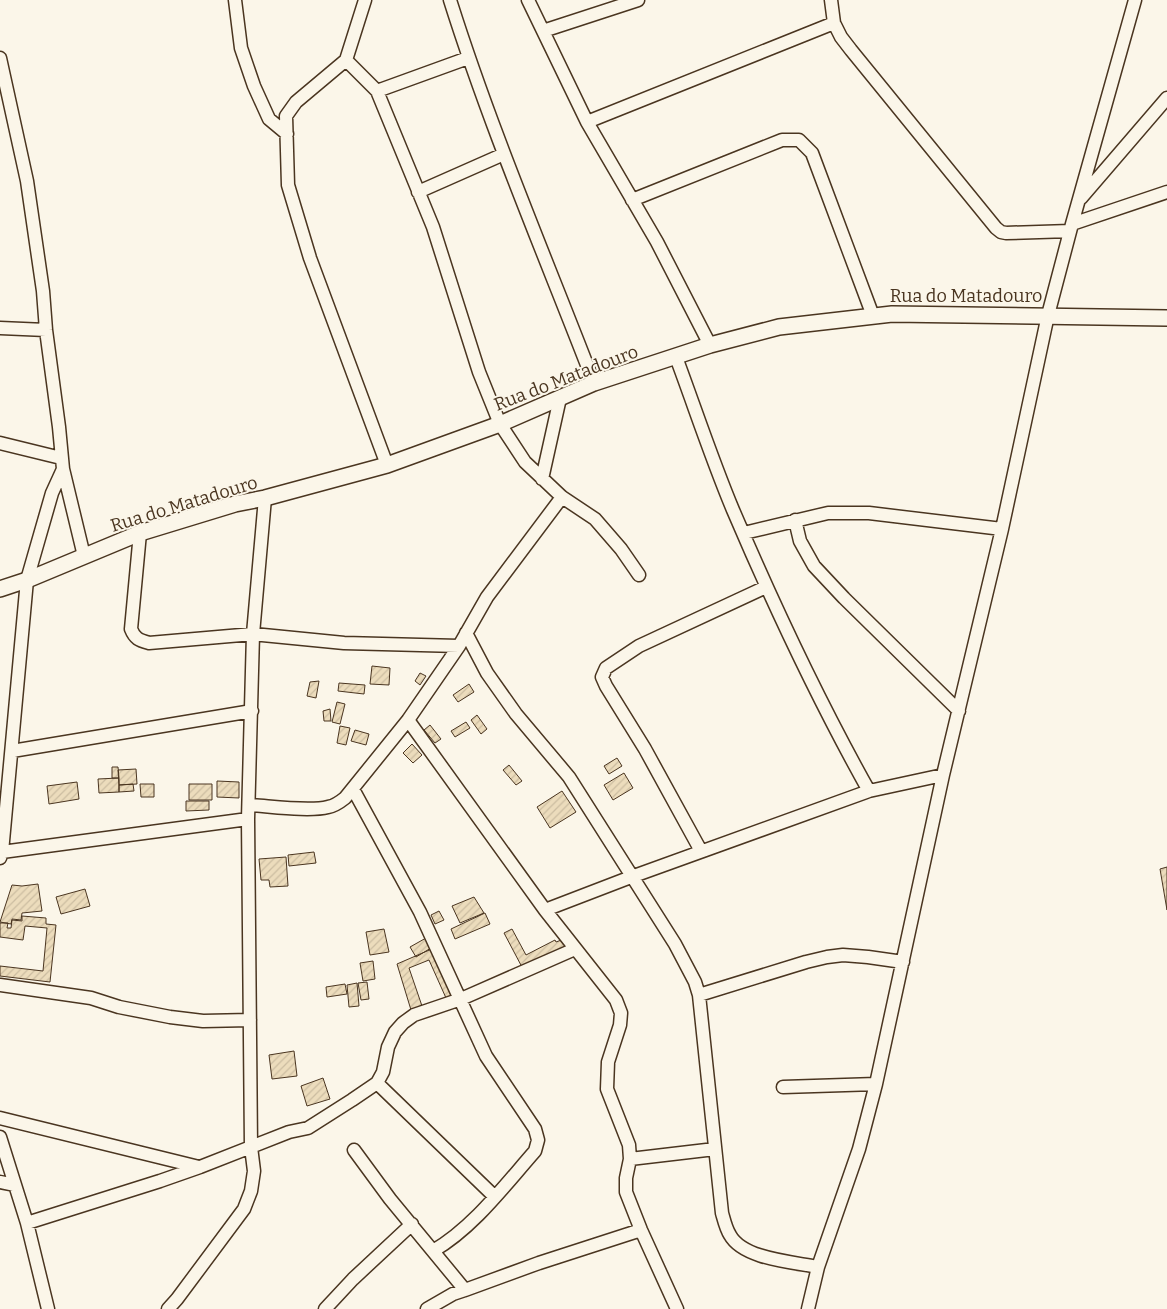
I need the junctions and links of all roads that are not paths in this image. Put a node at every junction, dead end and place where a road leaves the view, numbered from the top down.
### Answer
1 (235, 0) edge
2 (365, 0) edge
3 (450, 0) edge
4 (528, 0) edge
5 (638, 0) edge
6 (831, 0) edge
7 (1135, 0) edge
8 (834, 23) junction
9 (543, 31) junction
10 (468, 58) junction
11 (346, 60) junction
12 (1, 64) edge
13 (377, 91) junction
14 (1167, 98) edge
15 (587, 122) junction
16 (286, 134) junction
17 (504, 154) junction
18 (418, 192) junction
19 (1167, 192) edge
20 (632, 200) junction
21 (1078, 202) junction
22 (1071, 228) junction
23 (1048, 315) junction
24 (873, 316) junction
25 (1167, 318) edge
26 (0, 328) edge
27 (46, 330) junction
28 (710, 345) junction
29 (676, 357) junction
30 (594, 383) junction
31 (560, 398) junction
32 (500, 424) junction
33 (0, 443) edge
34 (62, 464) junction
35 (387, 465) junction
36 (542, 479) junction
37 (562, 497) junction
38 (265, 498) junction
39 (795, 520) junction
40 (1002, 529) junction
41 (140, 533) junction
42 (744, 533) junction
43 (84, 556) junction
44 (639, 575) dead end
45 (27, 580) junction
46 (766, 587) junction
47 (0, 589) edge
48 (466, 633) junction
49 (253, 634) junction
50 (459, 646) junction
51 (252, 711) junction
52 (959, 711) junction
53 (408, 720) junction
54 (12, 751) junction
55 (943, 775) junction
56 (353, 789) junction
57 (869, 791) junction
58 (248, 805) junction
59 (248, 819) junction
60 (701, 851) junction
61 (1, 855) edge
62 (630, 877) junction
63 (545, 910) junction
64 (575, 949) junction
65 (903, 962) junction
66 (0, 985) edge
67 (698, 995) junction
68 (460, 999) junction
69 (250, 1020) junction
70 (378, 1083) junction
71 (876, 1084) junction
72 (783, 1087) dead end
73 (0, 1118) edge
74 (0, 1137) edge
75 (251, 1147) junction
76 (715, 1149) junction
77 (354, 1150) dead end
78 (630, 1158) junction
79 (200, 1168) junction
80 (0, 1182) edge
81 (15, 1185) junction
82 (494, 1196) junction
83 (27, 1223) junction
84 (412, 1224) junction
85 (640, 1230) junction
86 (433, 1251) junction
87 (818, 1268) junction
88 (465, 1290) junction
89 (48, 1309) edge
90 (168, 1309) edge
91 (325, 1309) edge
92 (427, 1309) edge
93 (677, 1309) edge
94 (808, 1309) edge

1 - 16 street
2 - 11 street
3 - 10 street
4 - 9 street
5 - 9 street
6 - 8 street
7 - 21 street
8 - 15 street
8 - 22 street
9 - 15 street
10 - 13 street
10 - 17 street
11 - 13 street
11 - 16 street
12 - 27 street
13 - 18 street
14 - 21 street
15 - 20 street
16 - 35 street
17 - 18 street
17 - 30 street
18 - 32 street
19 - 22 street
20 - 24 street
20 - 28 street
21 - 22 street
22 - 23 street
23 - 24 street, Rua do Matadouro
23 - 25 street, Rua do Matadouro
23 - 40 street
24 - 28 street, Rua do Matadouro
26 - 27 street
27 - 34 street
28 - 29 street, Rua do Matadouro
29 - 30 street, Rua do Matadouro
29 - 42 street
30 - 31 street, Rua do Matadouro
31 - 32 street, Rua do Matadouro
31 - 36 street
32 - 35 street, Rua do Matadouro
32 - 36 street
33 - 34 street
34 - 43 street
34 - 45 street
35 - 38 street, Rua do Matadouro
36 - 37 street
37 - 44 street
37 - 48 street
38 - 41 street, Rua do Matadouro
38 - 49 street
39 - 40 street
39 - 42 street
39 - 52 street
40 - 52 street
41 - 43 street, Rua do Matadouro
41 - 49 street
42 - 46 street
43 - 45 street, Rua do Matadouro
45 - 47 street, Rua do Matadouro
45 - 54 street
46 - 57 street
46 - 60 street
48 - 50 street
48 - 62 street
49 - 50 street
49 - 51 street
50 - 53 street
51 - 54 street
51 - 58 street
52 - 55 street
53 - 56 street
53 - 63 street
54 - 61 street
55 - 57 street
55 - 65 street
56 - 58 street
56 - 68 street
57 - 60 street
58 - 59 street
59 - 61 street
59 - 69 street
60 - 62 street
62 - 63 street
62 - 67 street
63 - 64 street
64 - 68 street
64 - 78 street
65 - 67 street
65 - 71 street
66 - 69 street
67 - 76 street
68 - 70 street
68 - 82 street
69 - 75 street
70 - 75 street
70 - 82 street
71 - 72 street
71 - 87 street
73 - 79 street
74 - 81 street
75 - 79 street
75 - 90 street
76 - 78 street
76 - 87 street
77 - 84 street
78 - 85 street
79 - 83 street
80 - 81 street
81 - 83 street
82 - 86 street
83 - 89 street
84 - 86 street
84 - 91 street
85 - 88 street
85 - 93 street
86 - 88 street
87 - 94 street
88 - 92 street

